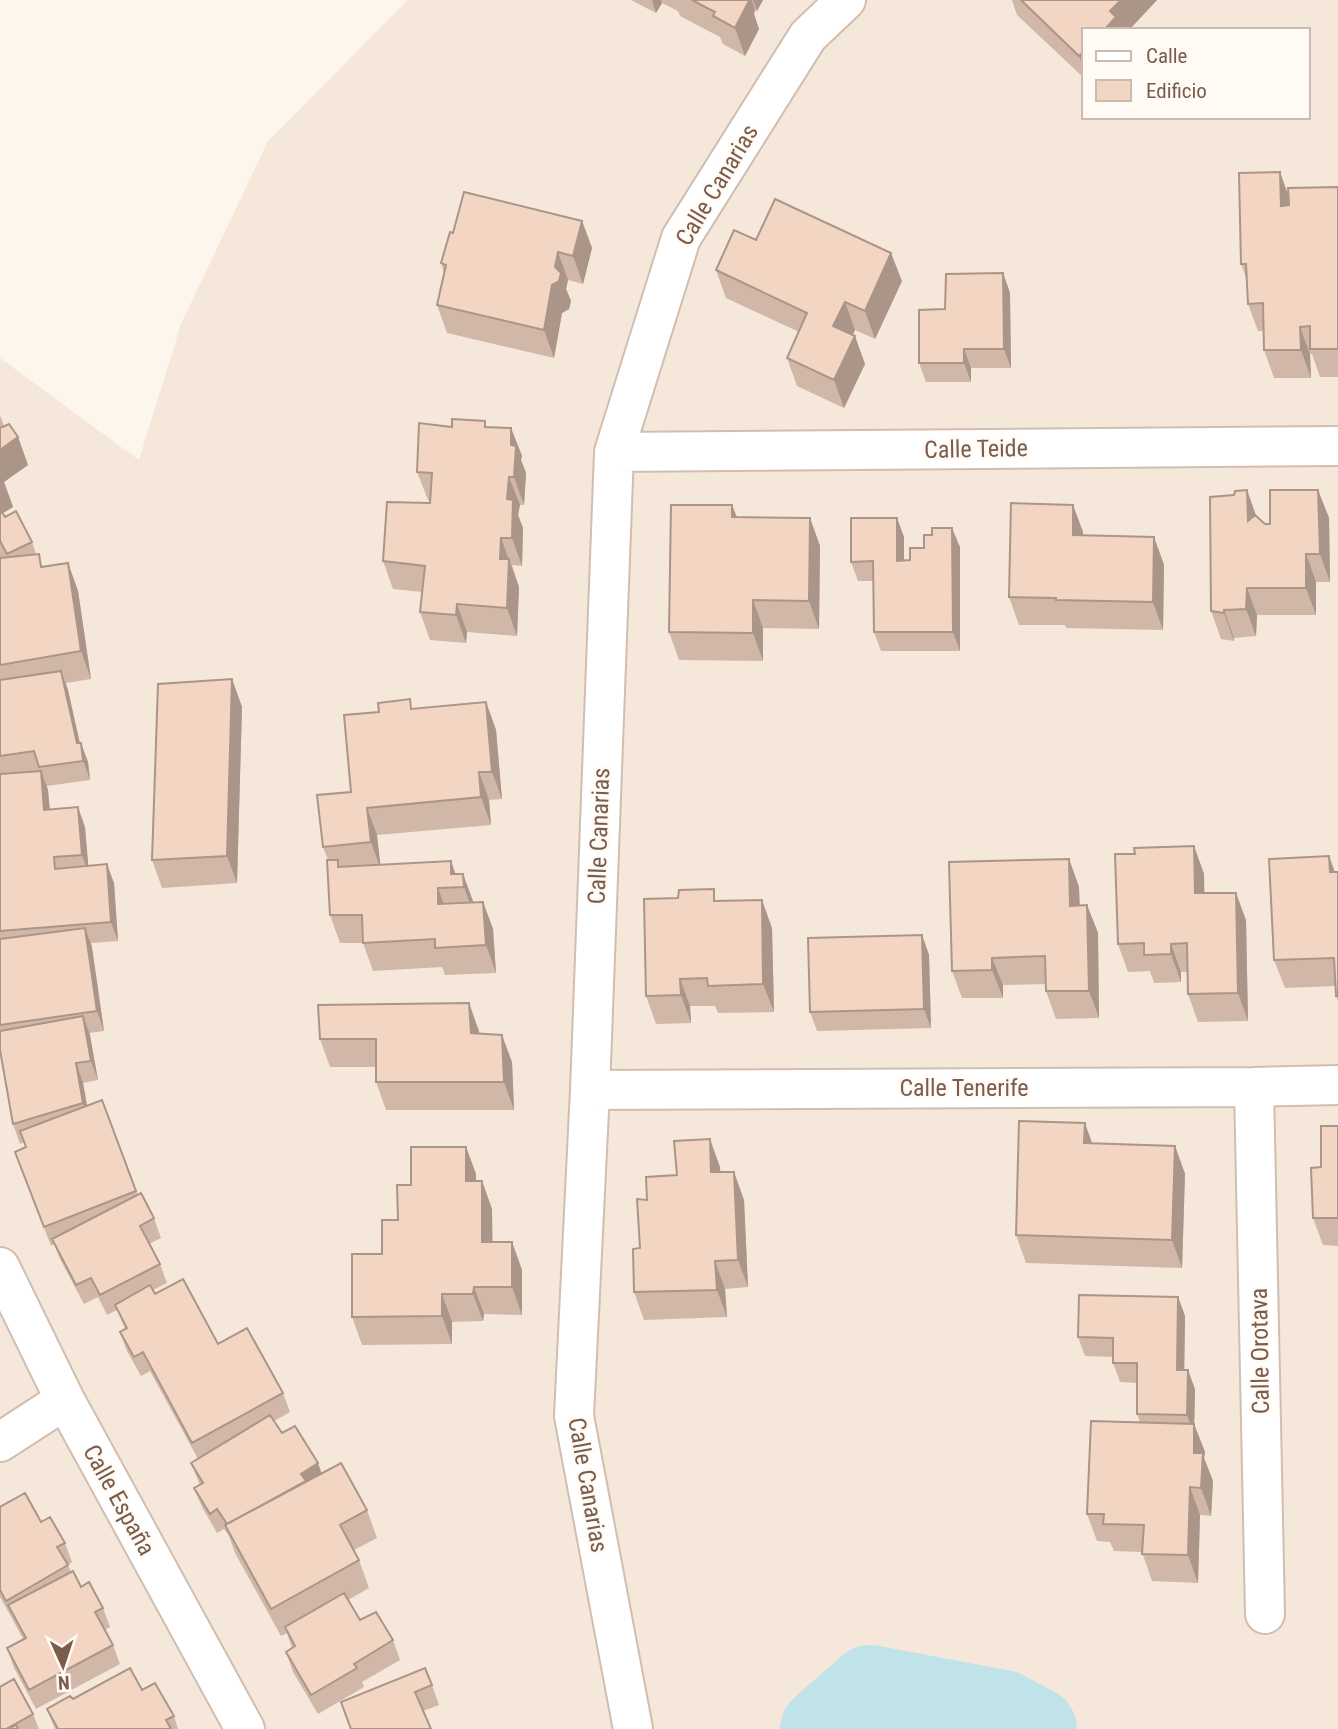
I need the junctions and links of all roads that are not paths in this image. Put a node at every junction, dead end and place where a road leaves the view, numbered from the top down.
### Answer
1 (846, 0) edge
2 (1338, 446) edge
3 (614, 452) junction
4 (1338, 1085) edge
5 (1254, 1087) junction
6 (590, 1090) junction
7 (0, 1266) edge
8 (65, 1400) junction
9 (0, 1442) edge
10 (1265, 1614) dead end
11 (245, 1729) edge
12 (633, 1729) edge

1 - 3 street, Calle Canarias
2 - 3 street, Calle Teide
3 - 6 street, Calle Canarias
4 - 5 street, Calle Tenerife
5 - 6 street, Calle Tenerife
5 - 10 street, Calle Orotava
6 - 12 street, Calle Canarias
7 - 8 street, Calle España
8 - 9 street
8 - 11 street, Calle España

